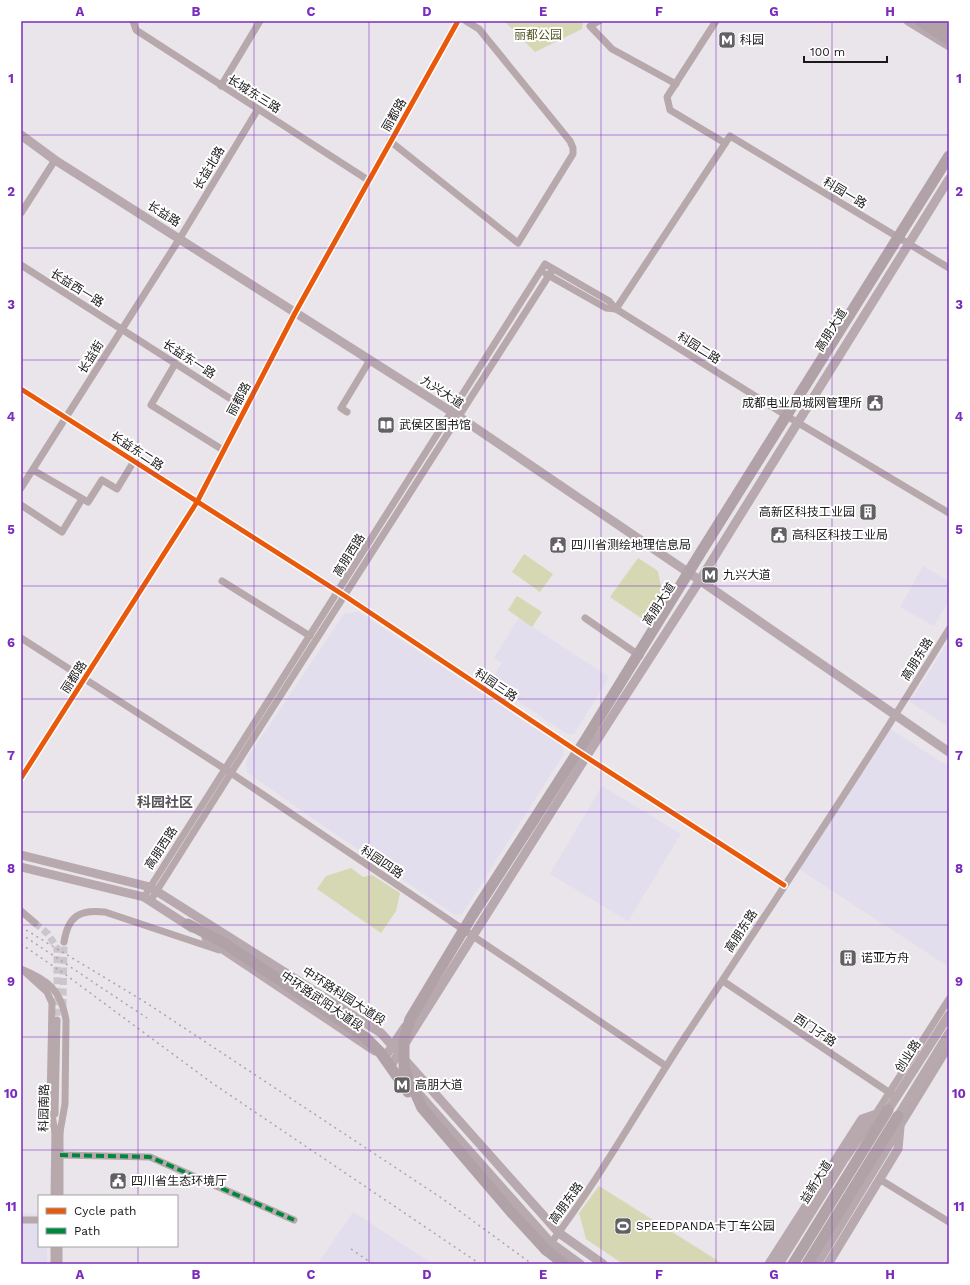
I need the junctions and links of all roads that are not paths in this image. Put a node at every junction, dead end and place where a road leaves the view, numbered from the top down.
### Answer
1 (133, 21) edge
2 (260, 21) edge
3 (458, 21) edge
4 (466, 21) edge
5 (599, 21) edge
6 (716, 21) edge
7 (908, 21) edge
8 (920, 21) edge
9 (933, 21) edge
10 (949, 31) edge
11 (949, 40) edge
12 (949, 46) edge
13 (676, 84) junction
14 (221, 86) junction
15 (258, 109) junction
16 (21, 135) edge
17 (390, 141) junction
18 (725, 143) junction
19 (949, 156) edge
20 (55, 160) junction
21 (949, 162) edge
22 (949, 179) edge
23 (368, 180) junction
24 (21, 213) edge
25 (180, 238) junction
26 (905, 242) junction
27 (21, 265) edge
28 (949, 268) edge
29 (540, 271) junction
30 (550, 272) junction
31 (616, 309) junction
32 (295, 313) junction
33 (121, 329) junction
34 (370, 360) junction
35 (175, 364) junction
36 (21, 389) edge
37 (245, 408) junction
38 (347, 412) dead end
39 (455, 414) junction
40 (66, 418) junction
41 (794, 420) junction
42 (223, 450) junction
43 (134, 461) junction
44 (32, 470) junction
45 (21, 488) edge
46 (82, 499) junction
47 (197, 502) junction
48 (21, 505) edge
49 (949, 513) edge
50 (701, 552) junction
51 (692, 574) junction
52 (700, 580) junction
53 (222, 581) dead end
54 (342, 594) junction
55 (585, 618) dead end
56 (949, 630) edge
57 (310, 636) junction
58 (21, 638) edge
59 (640, 656) junction
60 (85, 678) junction
61 (895, 716) junction
62 (949, 752) edge
63 (583, 755) junction
64 (228, 771) junction
65 (21, 778) edge
66 (21, 855) edge
67 (21, 867) edge
68 (784, 885) junction
69 (153, 889) junction
70 (148, 899) junction
71 (21, 911) edge
72 (35, 924) tunnel mouth
73 (188, 924) joint
74 (468, 934) junction
75 (64, 942) tunnel mouth
76 (224, 947) junction
77 (21, 969) edge
78 (722, 981) junction
79 (949, 999) edge
80 (949, 1015) edge
81 (59, 1020) junction
82 (949, 1033) edge
83 (949, 1047) edge
84 (396, 1050) junction
85 (385, 1057) junction
86 (392, 1064) junction
87 (666, 1066) junction
88 (893, 1095) junction
89 (422, 1108) junction
90 (875, 1115) junction
91 (895, 1118) junction
92 (57, 1132) junction
93 (60, 1155) junction
94 (848, 1164) junction
95 (866, 1176) junction
96 (881, 1180) junction
97 (54, 1195) edge
98 (60, 1195) edge
99 (21, 1220) edge
100 (38, 1220) edge
101 (294, 1220) dead end
102 (949, 1222) edge
103 (558, 1233) junction
104 (551, 1244) junction
105 (54, 1247) edge
106 (59, 1247) edge
107 (54, 1264) edge
108 (59, 1264) edge
109 (564, 1264) edge
110 (580, 1264) edge
111 (603, 1264) edge
112 (769, 1264) edge
113 (780, 1264) edge
114 (793, 1264) edge
115 (807, 1264) edge
116 (817, 1264) edge
117 (828, 1264) edge

1 - 14 street, 长城东三路
2 - 14 street
3 - 17 street, 丽都路
4 - 17 street
5 - 13 street
6 - 13 street
7 - 12 main road
8 - 11 highway
9 - 10 highway
13 - 18 street
14 - 15 street, 长城东三路
15 - 23 street, 长城东三路
15 - 25 street, 长益北路
16 - 20 main road, 长益路
17 - 23 street, 丽都路
18 - 26 street, 科园一路
18 - 31 street
19 - 50 highway, bridge
20 - 24 street
20 - 25 main road, 长益路
21 - 26 main road, 高朋大道
22 - 26 main road, 高朋大道
23 - 32 street, 丽都路
25 - 32 main road, 长益路
25 - 33 street, 长益街
26 - 28 street, 科园一路
26 - 41 main road, 高朋大道
27 - 33 street, 长益西一路
29 - 30 street
29 - 30 street, 高朋西路
29 - 39 street, 高朋西路
30 - 31 street, 科园二路
30 - 39 street, 高朋西路
31 - 41 street, 科园二路
32 - 34 main road, 九兴大道
32 - 37 street, 丽都路
33 - 35 street, 长益东一路
33 - 40 street, 长益街
34 - 38 street
34 - 39 main road, 九兴大道
35 - 37 street, 长益东一路
35 - 42 street
36 - 40 street, 长益东二路
37 - 42 street, 丽都路
39 - 51 main road, 九兴大道
39 - 54 street, 高朋西路
40 - 43 street, 长益东二路
40 - 44 street, 长益街
41 - 49 street, 科园二路
41 - 51 main road, 高朋大道
41 - 52 main road, 高朋大道
42 - 47 street, 丽都路
43 - 46 street
43 - 47 street, 长益东二路
44 - 45 street, 长益街
44 - 46 street
46 - 48 street
47 - 54 street, 科园三路
47 - 60 street, 丽都路
50 - 63 highway, bridge
50 - 89 highway, bridge
51 - 52 main road, 九兴大道
51 - 59 main road, 高朋大道
52 - 61 main road, 九兴大道
52 - 63 main road, 高朋大道
53 - 57 street
54 - 57 street, 高朋西路
54 - 63 street, 科园三路
54 - 64 street, 高朋西路
55 - 59 street
56 - 61 street, 高朋东路
57 - 64 street, 高朋西路
58 - 60 street, 科园四路
59 - 63 main road, 高朋大道
60 - 64 street, 科园四路
60 - 65 street, 丽都路
61 - 62 main road, 九兴大道
61 - 68 street, 高朋东路
63 - 68 street, 科园三路
63 - 74 main road, 高朋大道
64 - 69 street, 高朋西路
64 - 74 street, 科园四路
66 - 69 main road
67 - 70 main road
68 - 78 street, 高朋东路
69 - 70 street, 高朋西路
69 - 84 main road, 中环路科园大道段
70 - 73 main road
71 - 72 street
73 - 76 highway
74 - 84 main road, 高朋大道
74 - 87 street, 科园四路
75 - 76 street
76 - 85 main road, 中环路武阳大道段
76 - 89 highway, bridge
77 - 81 street
77 - 81 street
78 - 87 street, 高朋东路
78 - 88 street, 西门子路
79 - 88 street
80 - 88 main road, 创业路
81 - 92 street, 科园南路
82 - 91 main road, 创业路
83 - 91 street
84 - 85 main road, 高朋大道
84 - 86 main road, 高朋大道
84 - 103 main road, 中环路科园大道段
85 - 86 main road, 中环路武阳大道段
86 - 104 main road, 中环路武阳大道段
87 - 103 street, 高朋东路
88 - 90 street
88 - 91 main road, 创业路
89 - 109 highway, bridge
90 - 91 main road
90 - 94 main road, 益新大道
90 - 112 main road
91 - 94 highway
91 - 95 highway
91 - 96 main road
92 - 93 street, 科园南路
92 - 97 street, 科园南路
93 - 98 street, 科园南路
93 - 101 street
94 - 113 main road, 益新大道
94 - 114 highway
95 - 115 highway
95 - 116 main road
96 - 102 street
96 - 117 main road
99 - 100 street
103 - 104 street, 高朋东路
103 - 111 main road, 中环路科园大道段
104 - 110 main road, 中环路武阳大道段
105 - 107 street
106 - 108 street

